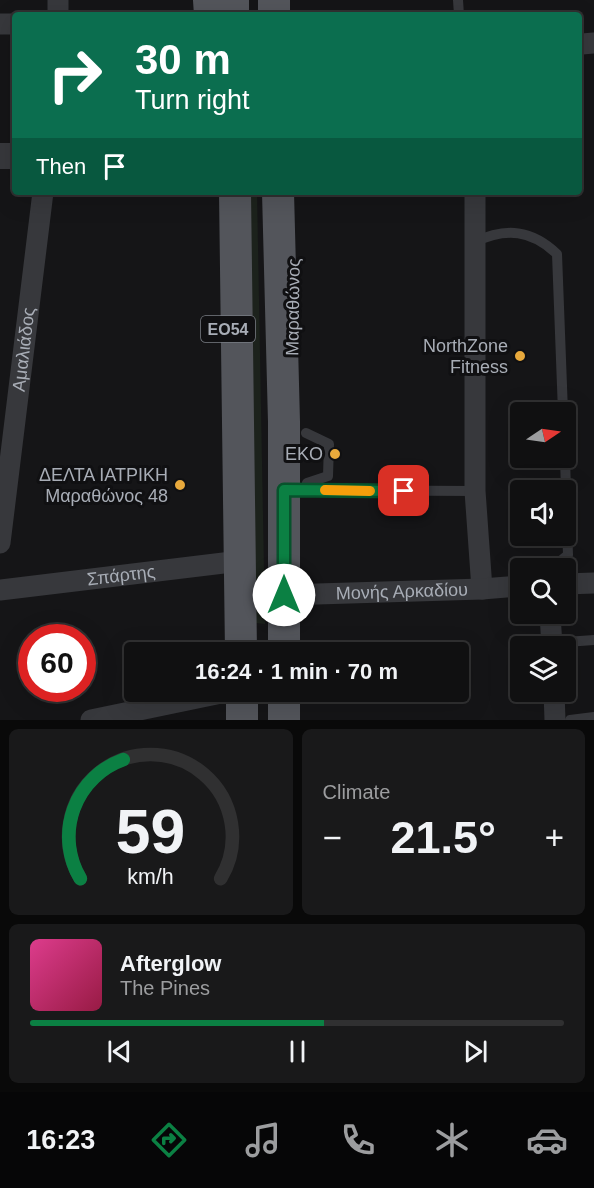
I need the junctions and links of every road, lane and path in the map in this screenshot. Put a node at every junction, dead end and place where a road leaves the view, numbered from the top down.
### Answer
1 (43, 195) edge
2 (216, 195) edge
3 (235, 195) edge
4 (278, 195) edge
5 (294, 195) edge
6 (475, 195) edge
7 (475, 242) junction
8 (563, 402) edge
9 (295, 427) junction
10 (240, 467) junction
11 (565, 468) edge
12 (295, 486) junction
13 (475, 491) junction
14 (0, 543) edge
15 (564, 558) edge
16 (240, 561) junction
17 (594, 583) edge
18 (576, 584) edge
19 (510, 587) edge
20 (482, 589) junction
21 (0, 590) edge
22 (284, 595) junction
23 (594, 640) edge
24 (241, 642) edge
25 (284, 642) edge
26 (576, 642) edge
27 (178, 702) edge
28 (242, 702) edge
29 (284, 702) edge
30 (554, 702) edge
31 (594, 717) edge
32 (91, 720) edge
33 (242, 720) edge
34 (284, 720) edge
35 (555, 720) edge
36 (570, 720) edge

1 - 14 street, Αμαλιάδος
2 - 10 main road, ΕΟ54
3 - 10 main road, ΕΟ54
4 - 9 main road, Μαραθώνος / ΕΟ54
5 - 9 main road, Μαραθώνος / ΕΟ54
6 - 7 street
7 - 8 lane
7 - 13 street
9 - 12 main road, Μαραθώνος / ΕΟ54
9 - 12 lane
10 - 16 main road, ΕΟ54
11 - 15 lane
12 - 13 lane
12 - 22 main road, Μαραθώνος / ΕΟ54
13 - 20 street
16 - 21 street, Σπάρτης
16 - 24 main road, ΕΟ54
17 - 18 street
19 - 20 street, Μονής Αρκαδίου
20 - 22 street, Μονής Αρκαδίου
22 - 25 main road, Μαραθώνος / ΕΟ54
23 - 26 lane
27 - 32 street
28 - 33 main road
29 - 34 main road
30 - 35 street
31 - 36 lane

